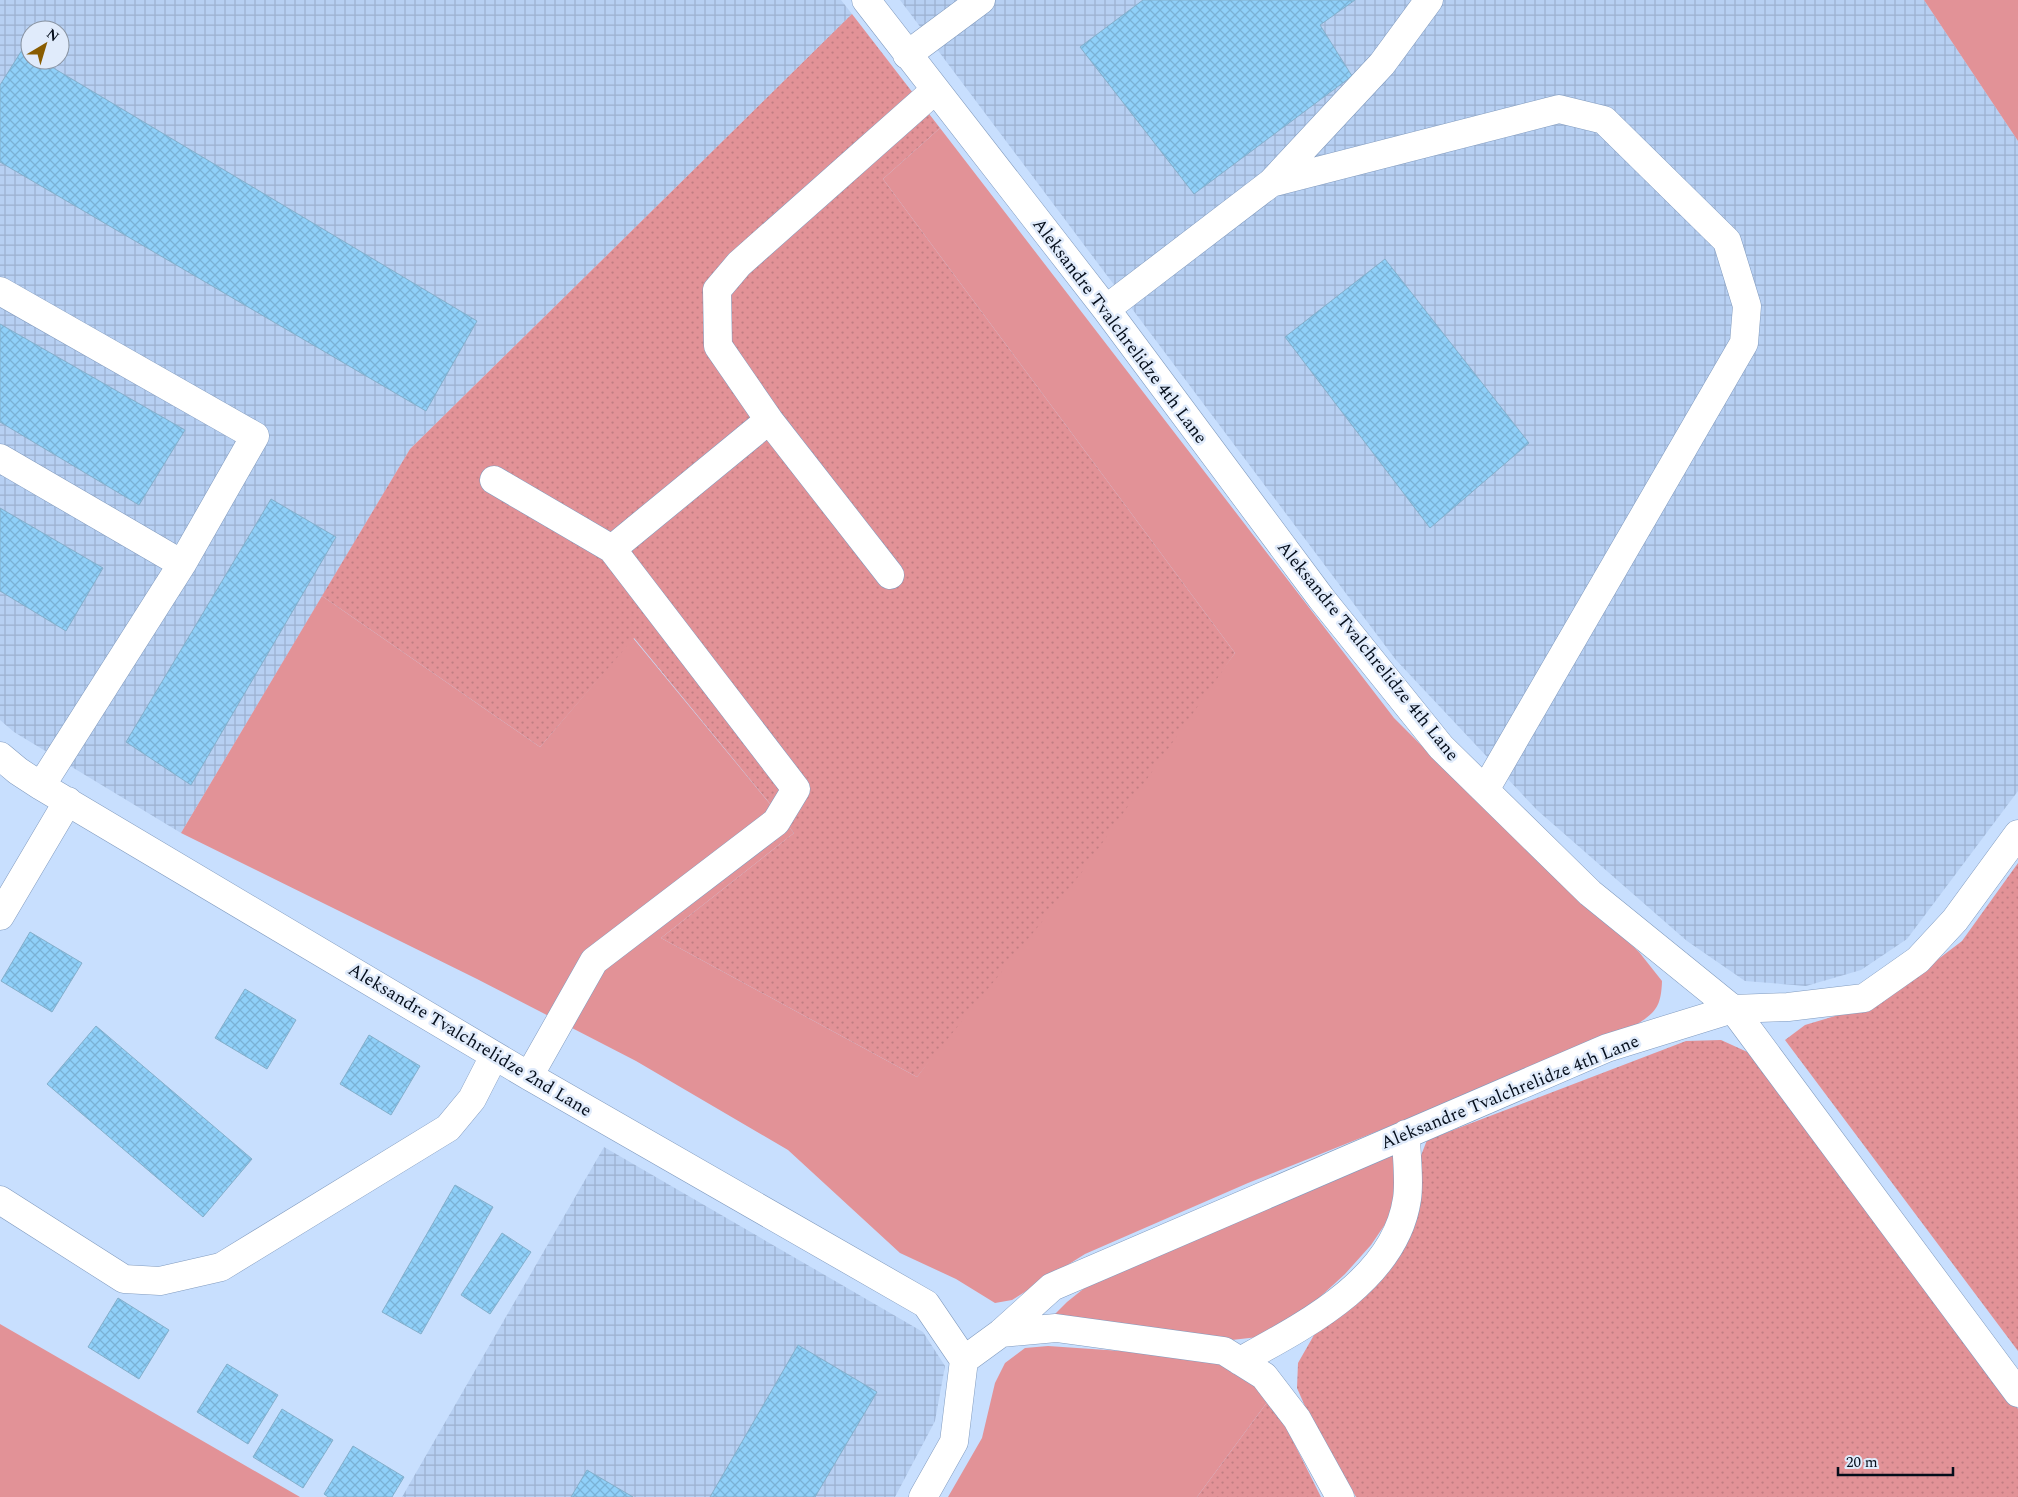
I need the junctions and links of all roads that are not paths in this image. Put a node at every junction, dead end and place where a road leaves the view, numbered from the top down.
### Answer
1 (866, 0) edge
2 (982, 0) edge
3 (1428, 0) edge
4 (907, 55) junction
5 (934, 91) junction
6 (1271, 183) junction
7 (0, 291) edge
8 (1106, 310) junction
9 (769, 420) junction
10 (0, 458) edge
11 (494, 480) dead end
12 (612, 549) junction
13 (182, 564) junction
14 (890, 575) dead end
15 (6, 764) edge
16 (42, 786) junction
17 (1485, 790) junction
18 (68, 801) junction
19 (2018, 834) edge
20 (0, 916) edge
21 (1732, 1009) junction
22 (494, 1056) junction
23 (528, 1076) junction
24 (1406, 1134) junction
25 (0, 1200) edge
26 (1001, 1333) junction
27 (964, 1360) junction
28 (1240, 1361) junction
29 (2018, 1393) edge
30 (923, 1497) edge
31 (1340, 1497) edge

1 - 4 street, Aleksandre Tvalchrelidze 4th Lane
2 - 4 street
3 - 6 street
4 - 5 street, Aleksandre Tvalchrelidze 4th Lane
5 - 8 street, Aleksandre Tvalchrelidze 4th Lane
5 - 9 street
6 - 8 street
6 - 17 street
7 - 13 street
8 - 17 street, Aleksandre Tvalchrelidze 4th Lane
9 - 12 street
9 - 14 street
10 - 13 street
11 - 12 street
12 - 23 street
13 - 16 street
15 - 16 street, Aleksandre Tvalchrelidze 2nd Lane
16 - 18 street, Aleksandre Tvalchrelidze 2nd Lane
17 - 21 street, Aleksandre Tvalchrelidze 4th Lane
18 - 20 street
18 - 22 street, Aleksandre Tvalchrelidze 2nd Lane
19 - 21 street
21 - 24 street, Aleksandre Tvalchrelidze 4th Lane
21 - 29 street
22 - 23 street, Aleksandre Tvalchrelidze 2nd Lane
22 - 25 street
23 - 27 street, Aleksandre Tvalchrelidze 2nd Lane
24 - 26 street, Aleksandre Tvalchrelidze 4th Lane
24 - 28 street
26 - 27 street, Aleksandre Tvalchrelidze 4th Lane
26 - 28 street
27 - 30 street
28 - 31 street

